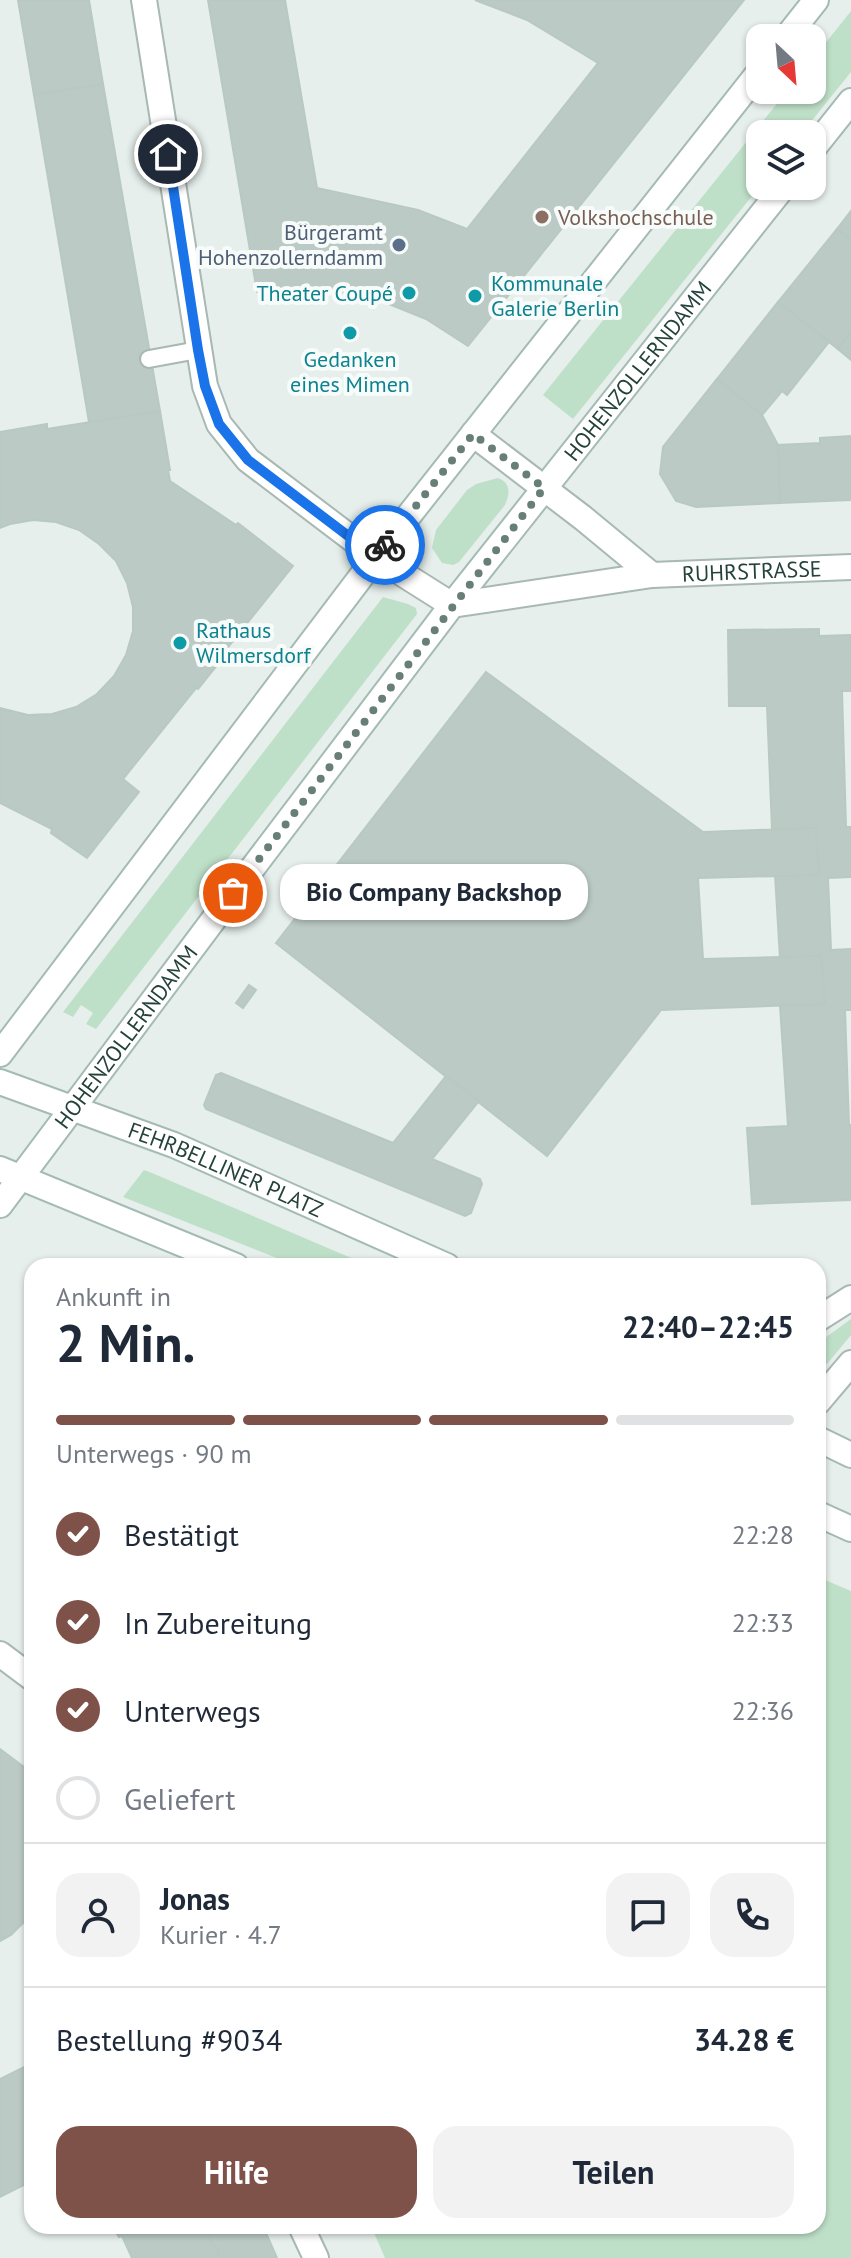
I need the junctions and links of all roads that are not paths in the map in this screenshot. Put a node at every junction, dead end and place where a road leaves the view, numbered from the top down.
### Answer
1 (144, 0) edge
2 (816, 0) edge
3 (797, 24) edge
4 (746, 89) edge
5 (851, 101) edge
6 (826, 132) edge
7 (773, 200) edge
8 (198, 350) junction
9 (149, 359) dead end
10 (473, 434) junction
11 (544, 488) junction
12 (376, 557) junction
13 (851, 567) edge
14 (652, 575) junction
15 (452, 605) junction
16 (0, 1054) edge
17 (0, 1082) edge
18 (72, 1108) junction
19 (11, 1173) edge
20 (0, 1205) edge
21 (217, 1258) edge
22 (429, 1258) edge
23 (851, 1298) edge
24 (826, 1314) edge
25 (851, 1363) edge
26 (826, 1393) edge
27 (826, 1443) edge
28 (851, 1455) edge
29 (826, 1518) edge
30 (851, 1529) edge
31 (0, 1654) edge
32 (24, 1672) edge
33 (305, 2234) edge
34 (316, 2258) edge

1 - 8 main road
2 - 3 main road
4 - 10 main road
5 - 6 main road
7 - 11 main road, HOHENZOLLERNDAMM
8 - 9 lane
8 - 12 main road
10 - 11 main road, RUHRSTRASSE
10 - 12 main road
11 - 14 main road, RUHRSTRASSE
11 - 15 main road, HOHENZOLLERNDAMM
12 - 15 main road
12 - 16 main road
13 - 14 main road, RUHRSTRASSE
14 - 15 main road, RUHRSTRASSE
15 - 18 main road, HOHENZOLLERNDAMM
17 - 18 main road, FEHRBELLINER PLATZ
18 - 19 main road, HOHENZOLLERNDAMM
18 - 22 main road, FEHRBELLINER PLATZ
19 - 20 main road, HOHENZOLLERNDAMM
19 - 21 main road
23 - 24 main road
25 - 26 main road
27 - 28 main road
29 - 30 main road
31 - 32 main road
33 - 34 main road

